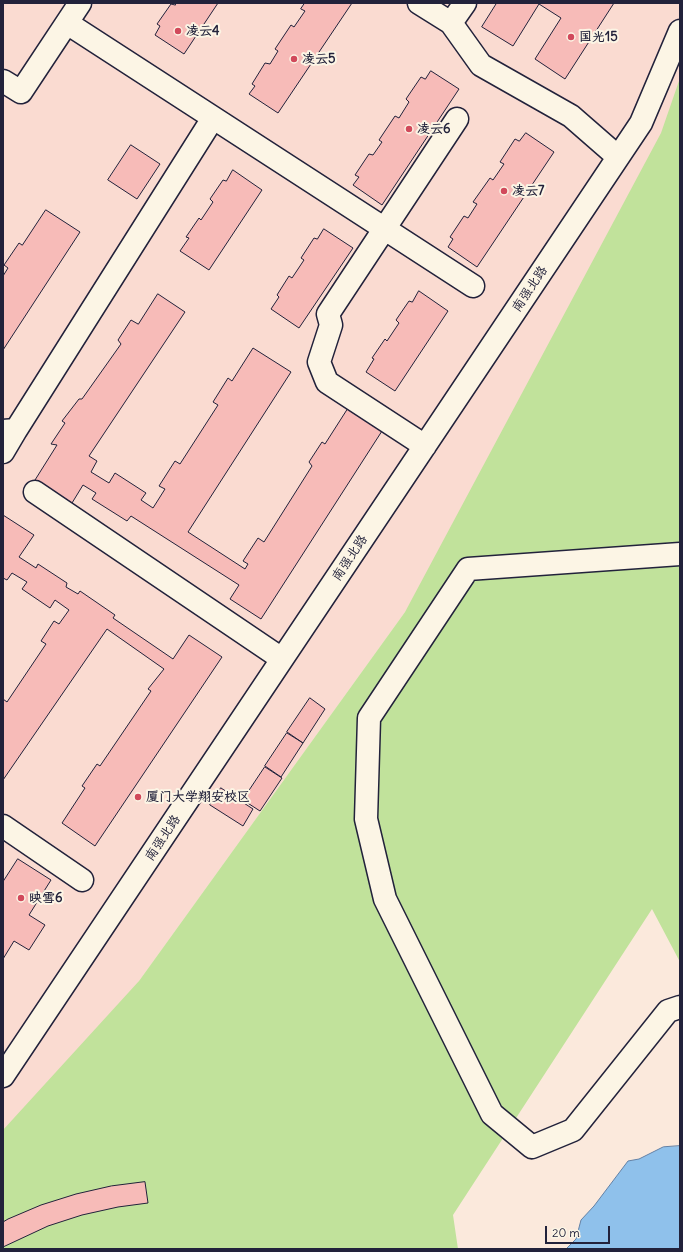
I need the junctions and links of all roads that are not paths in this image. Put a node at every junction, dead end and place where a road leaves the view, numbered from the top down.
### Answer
1 (80, 3) edge
2 (419, 3) edge
3 (465, 3) edge
4 (67, 23) junction
5 (451, 23) junction
6 (680, 32) edge
7 (3, 81) edge
8 (213, 118) junction
9 (457, 118) dead end
10 (618, 157) junction
11 (385, 229) junction
12 (474, 286) dead end
13 (10, 430) edge
14 (425, 446) junction
15 (3, 452) edge
16 (35, 492) dead end
17 (680, 554) edge
18 (282, 659) junction
19 (5, 832) edge
20 (82, 880) dead end
21 (680, 1007) edge
22 (3, 1076) edge

1 - 4 street
2 - 5 street
3 - 5 street
4 - 7 street
4 - 8 street
5 - 10 street
6 - 10 street, 南强北路
8 - 11 street
8 - 13 street
9 - 11 street
10 - 14 street, 南强北路
11 - 12 street
11 - 14 street
13 - 15 street
14 - 18 street, 南强北路
16 - 18 street
17 - 21 street
18 - 22 street, 南强北路
19 - 20 street

